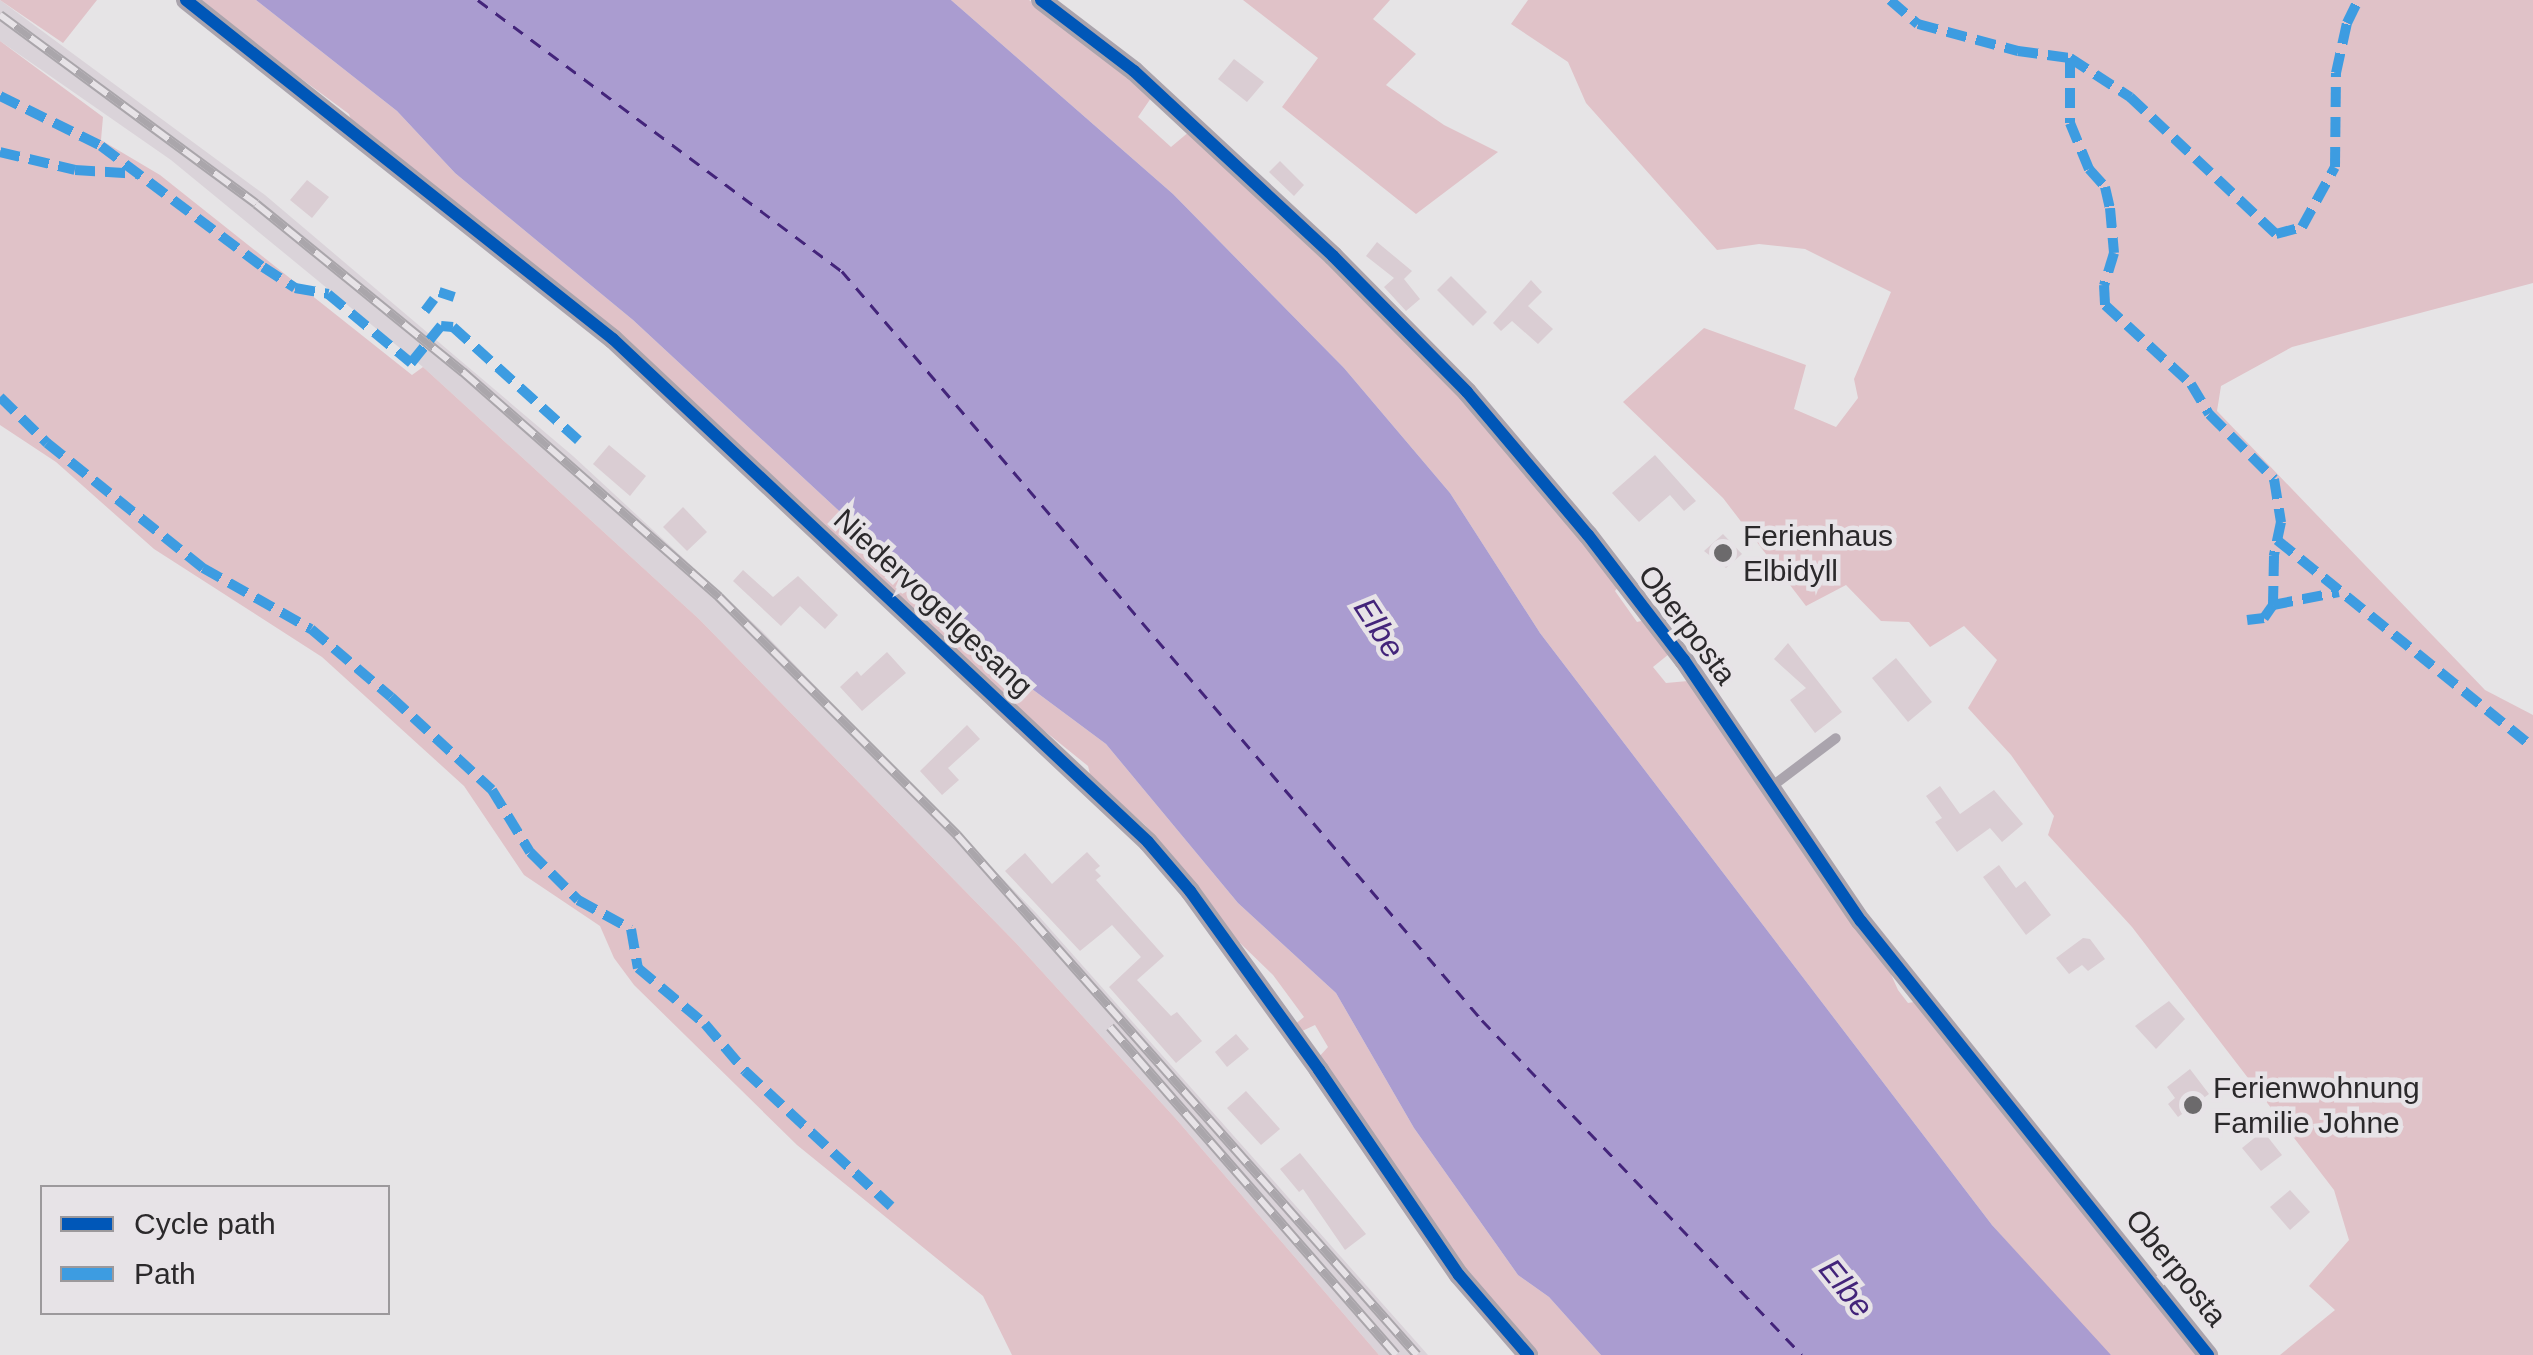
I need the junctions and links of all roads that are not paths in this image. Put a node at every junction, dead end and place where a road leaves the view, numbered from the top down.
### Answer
1 (186, 0) edge
2 (1042, 0) edge
3 (1836, 738) dead end
4 (1771, 787) junction
5 (1528, 1355) edge
6 (2208, 1355) edge

1 - 5 street, Niedervogelgesang
2 - 4 street, Oberposta
3 - 4 lane
4 - 6 street, Oberposta

